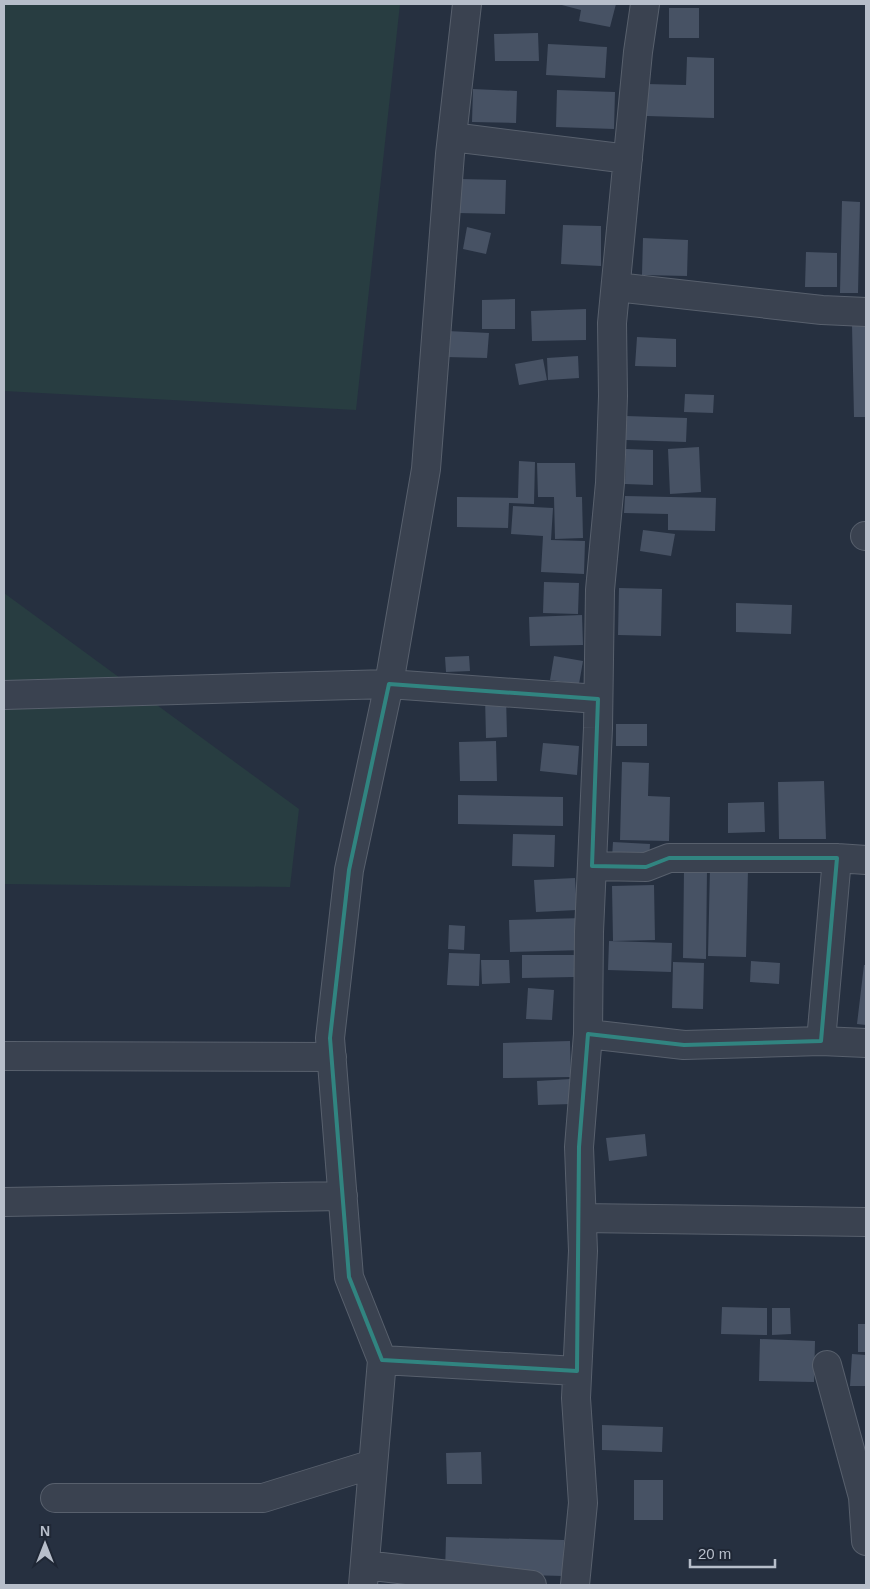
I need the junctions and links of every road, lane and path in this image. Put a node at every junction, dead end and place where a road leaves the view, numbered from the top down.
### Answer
1 (467, 4) edge
2 (645, 4) edge
3 (452, 137) junction
4 (628, 159) junction
5 (616, 287) junction
6 (866, 312) edge
7 (390, 684) junction
8 (4, 695) edge
9 (598, 699) junction
10 (837, 858) junction
11 (866, 860) edge
12 (592, 866) junction
13 (588, 1034) junction
14 (821, 1041) junction
15 (866, 1043) edge
16 (4, 1056) edge
17 (332, 1057) junction
18 (343, 1196) junction
19 (4, 1202) edge
20 (582, 1218) junction
21 (866, 1222) edge
22 (382, 1360) junction
23 (826, 1365) dead end
24 (577, 1371) junction
25 (373, 1464) junction
26 (55, 1498) dead end
27 (866, 1541) edge
28 (364, 1575) edge
29 (532, 1585) edge
30 (575, 1585) edge

1 - 3 street
2 - 4 street
3 - 4 street
3 - 7 street
4 - 5 street
5 - 6 street
5 - 9 street
7 - 8 street
7 - 9 street
7 - 17 street
9 - 12 street
10 - 11 street
10 - 12 street
10 - 14 street
12 - 13 street
13 - 14 street
13 - 20 street
14 - 15 street
16 - 17 street
17 - 18 street
18 - 19 street
18 - 22 street
20 - 21 street
20 - 24 street
22 - 24 street
22 - 25 street
23 - 27 street
24 - 30 street
25 - 26 street
25 - 28 street
28 - 29 street

